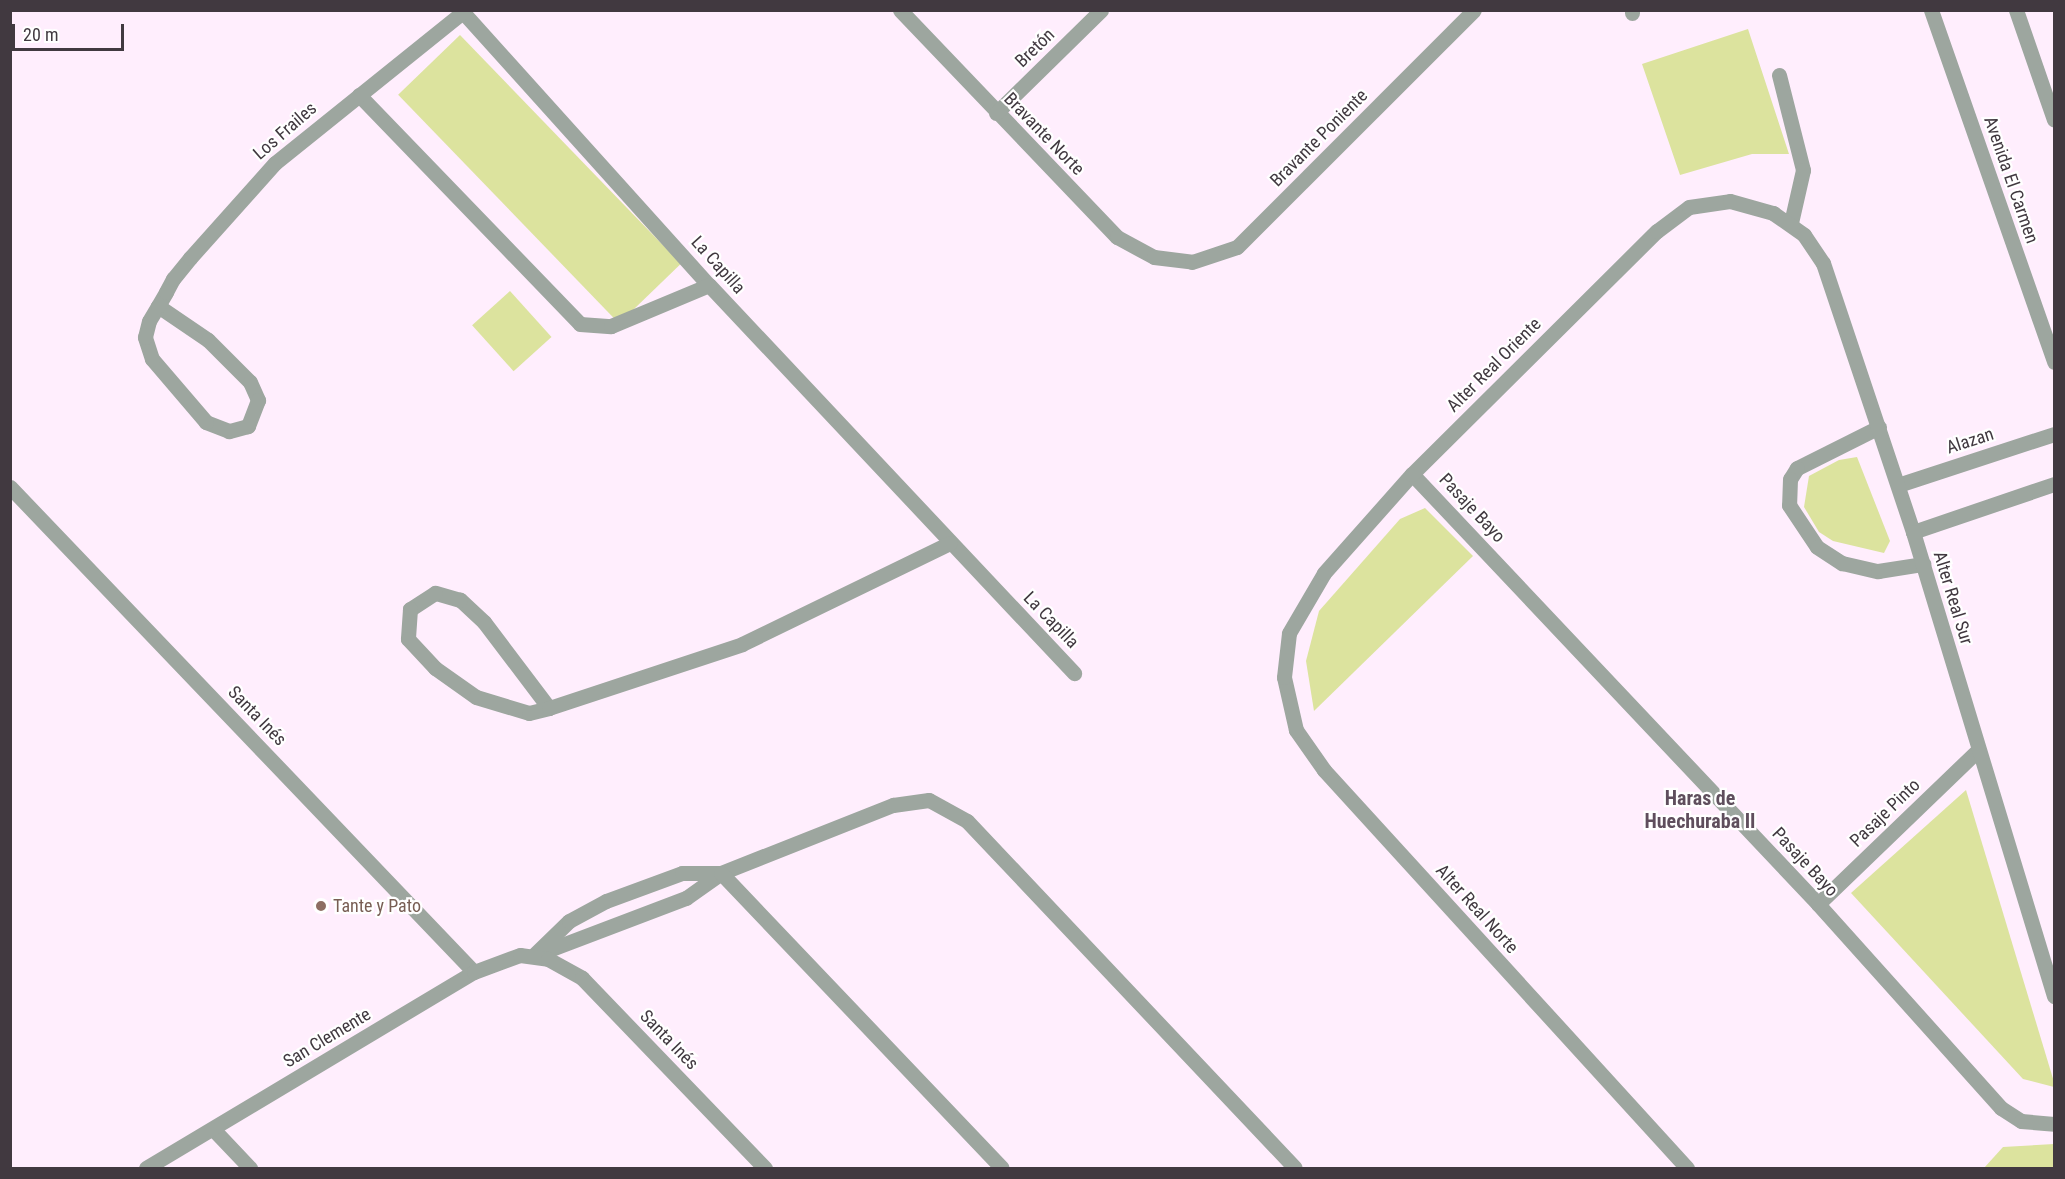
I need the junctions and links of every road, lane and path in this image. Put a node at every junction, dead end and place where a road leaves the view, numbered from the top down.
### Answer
1 (900, 10) edge
2 (1101, 10) edge
3 (1474, 10) edge
4 (1931, 10) edge
5 (2016, 10) edge
6 (462, 11) edge
7 (1779, 75) dead end
8 (358, 95) junction
9 (996, 113) junction
10 (2055, 120) edge
11 (1791, 223) junction
12 (1174, 262) joint
13 (709, 285) junction
14 (158, 306) junction
15 (2055, 362) edge
16 (1879, 427) junction
17 (2055, 434) edge
18 (1412, 474) junction
19 (2055, 484) edge
20 (1898, 486) junction
21 (10, 487) edge
22 (1913, 532) junction
23 (950, 543) junction
24 (1923, 564) junction
25 (1284, 653) joint
26 (1074, 673) dead end
27 (549, 708) junction
28 (1978, 750) junction
29 (722, 873) junction
30 (1818, 904) junction
31 (533, 956) junction
32 (474, 972) junction
33 (2055, 996) edge
34 (2055, 1124) edge
35 (213, 1129) junction
36 (146, 1168) edge
37 (250, 1168) edge
38 (765, 1168) edge
39 (1002, 1168) edge
40 (1295, 1168) edge
41 (1687, 1168) edge

1 - 9 street, Bravante Norte
2 - 9 street, Bretón
3 - 12 street, Bravante Poniente
4 - 15 street, Avenida El Carmen
5 - 10 street
6 - 8 street, Los Frailes
6 - 13 street, La Capilla
7 - 11 street
8 - 13 street
8 - 14 street, Los Frailes
9 - 12 street, Bravante Norte
11 - 16 street, Alter Real Sur
11 - 18 street, Alter Real Oriente
13 - 23 street, La Capilla
14 - 14 street, Los Frailes
16 - 20 street, Alter Real Sur
16 - 24 street
17 - 20 street, Alazan
18 - 25 street, Alter Real Oriente
18 - 30 street, Pasaje Bayo
19 - 22 street
20 - 22 street, Alter Real Sur
21 - 32 street, Santa Inés
22 - 24 street, Alter Real Sur
23 - 26 street, La Capilla
23 - 27 street
24 - 28 street, Alter Real Sur
25 - 41 street, Alter Real Norte
27 - 27 street
28 - 30 street, Pasaje Pinto
28 - 33 street, Alter Real Sur
29 - 31 street
29 - 31 street
29 - 39 street
29 - 40 street
30 - 34 street, Pasaje Bayo
31 - 32 street, San Clemente
31 - 38 street, Santa Inés
32 - 35 street, San Clemente
35 - 36 street, San Clemente
35 - 37 street

